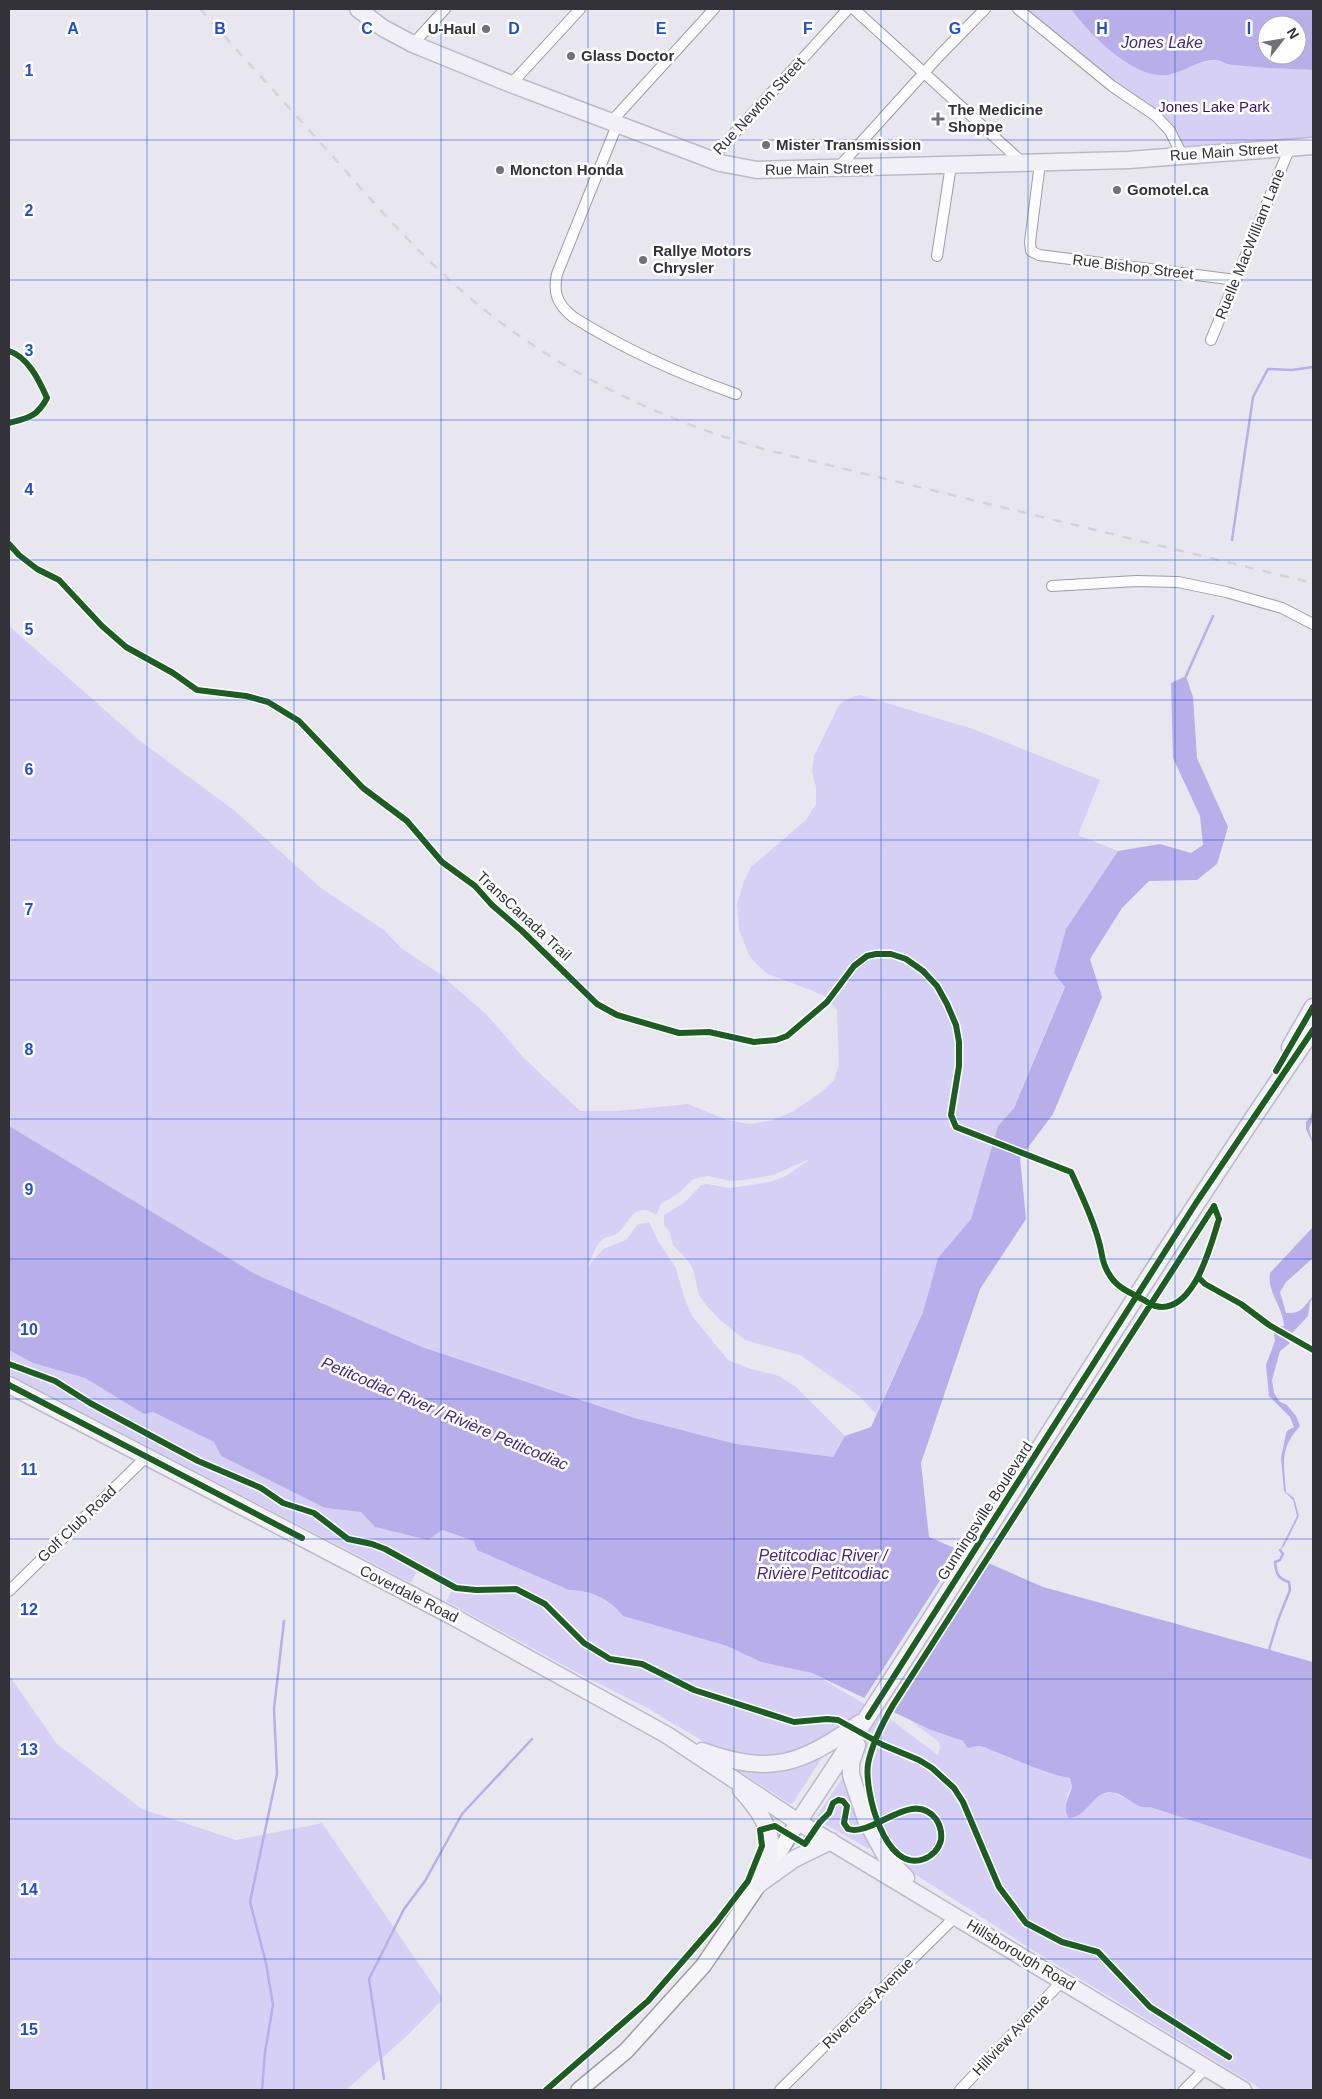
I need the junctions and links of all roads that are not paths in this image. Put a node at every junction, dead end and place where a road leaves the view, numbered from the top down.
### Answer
1 (358, 9) edge
2 (445, 9) edge
3 (580, 9) edge
4 (714, 9) edge
5 (848, 9) edge
6 (854, 9) edge
7 (985, 9) edge
8 (1018, 9) edge
9 (413, 44) junction
10 (924, 72) junction
11 (511, 84) junction
12 (613, 124) junction
13 (1313, 146) edge
14 (1290, 147) junction
15 (1182, 154) junction
16 (710, 160) junction
17 (1023, 163) junction
18 (1040, 163) junction
19 (951, 165) junction
20 (837, 169) junction
21 (937, 256) dead end
22 (1236, 280) junction
23 (1211, 340) dead end
24 (736, 394) dead end
25 (1052, 586) dead end
26 (1313, 624) edge
27 (1313, 1007) edge
28 (1313, 1030) edge
29 (1233, 1147) junction
30 (9, 1385) edge
31 (146, 1456) junction
32 (9, 1591) edge
33 (678, 1742) junction
34 (844, 1749) junction
35 (728, 1775) junction
36 (798, 1822) junction
37 (831, 1841) junction
38 (759, 1884) junction
39 (928, 1898) junction
40 (956, 1916) junction
41 (1062, 1980) junction
42 (1206, 2068) junction
43 (579, 2090) edge
44 (780, 2090) edge
45 (960, 2090) edge
46 (1184, 2090) edge
47 (1243, 2090) edge

1 - 9 main road, Rue Main Street
2 - 9 street
3 - 11 street
4 - 12 street
5 - 16 street, Rue Newton Street
6 - 10 street
7 - 10 street
8 - 15 street
9 - 11 main road, Rue Main Street
10 - 17 street
10 - 20 street
11 - 12 main road, Rue Main Street
12 - 16 main road, Rue Main Street
12 - 24 street
13 - 14 main road, Rue Main Street
14 - 15 main road, Rue Main Street
14 - 22 street, Ruelle MacWilliam Lane
15 - 18 main road, Rue Main Street
16 - 20 main road, Rue Main Street
17 - 18 main road, Rue Main Street
17 - 19 main road, Rue Main Street
18 - 22 street, Rue Bishop Street
19 - 20 main road, Rue Main Street
19 - 21 street
22 - 23 street, Ruelle MacWilliam Lane
25 - 26 street
27 - 29 main road
28 - 29 main road
29 - 34 main road, Gunningsville Boulevard
30 - 31 main road, Coverdale Road
31 - 32 street, Golf Club Road
31 - 33 main road, Coverdale Road
33 - 34 main road
33 - 35 main road, Coverdale Road
34 - 36 main road, Gunningsville Boulevard
34 - 39 main road
35 - 36 main road, Coverdale Road
35 - 38 main road
36 - 37 main road, Hillsborough Road
36 - 38 main road, Gunningsville Boulevard
37 - 38 main road
37 - 39 main road, Hillsborough Road
38 - 43 main road, Gunningsville Boulevard
39 - 40 main road, Hillsborough Road
40 - 41 main road, Hillsborough Road
40 - 44 street, Rivercrest Avenue
41 - 42 main road, Hillsborough Road
41 - 45 street, Hillview Avenue
42 - 46 street
42 - 47 main road, Hillsborough Road

